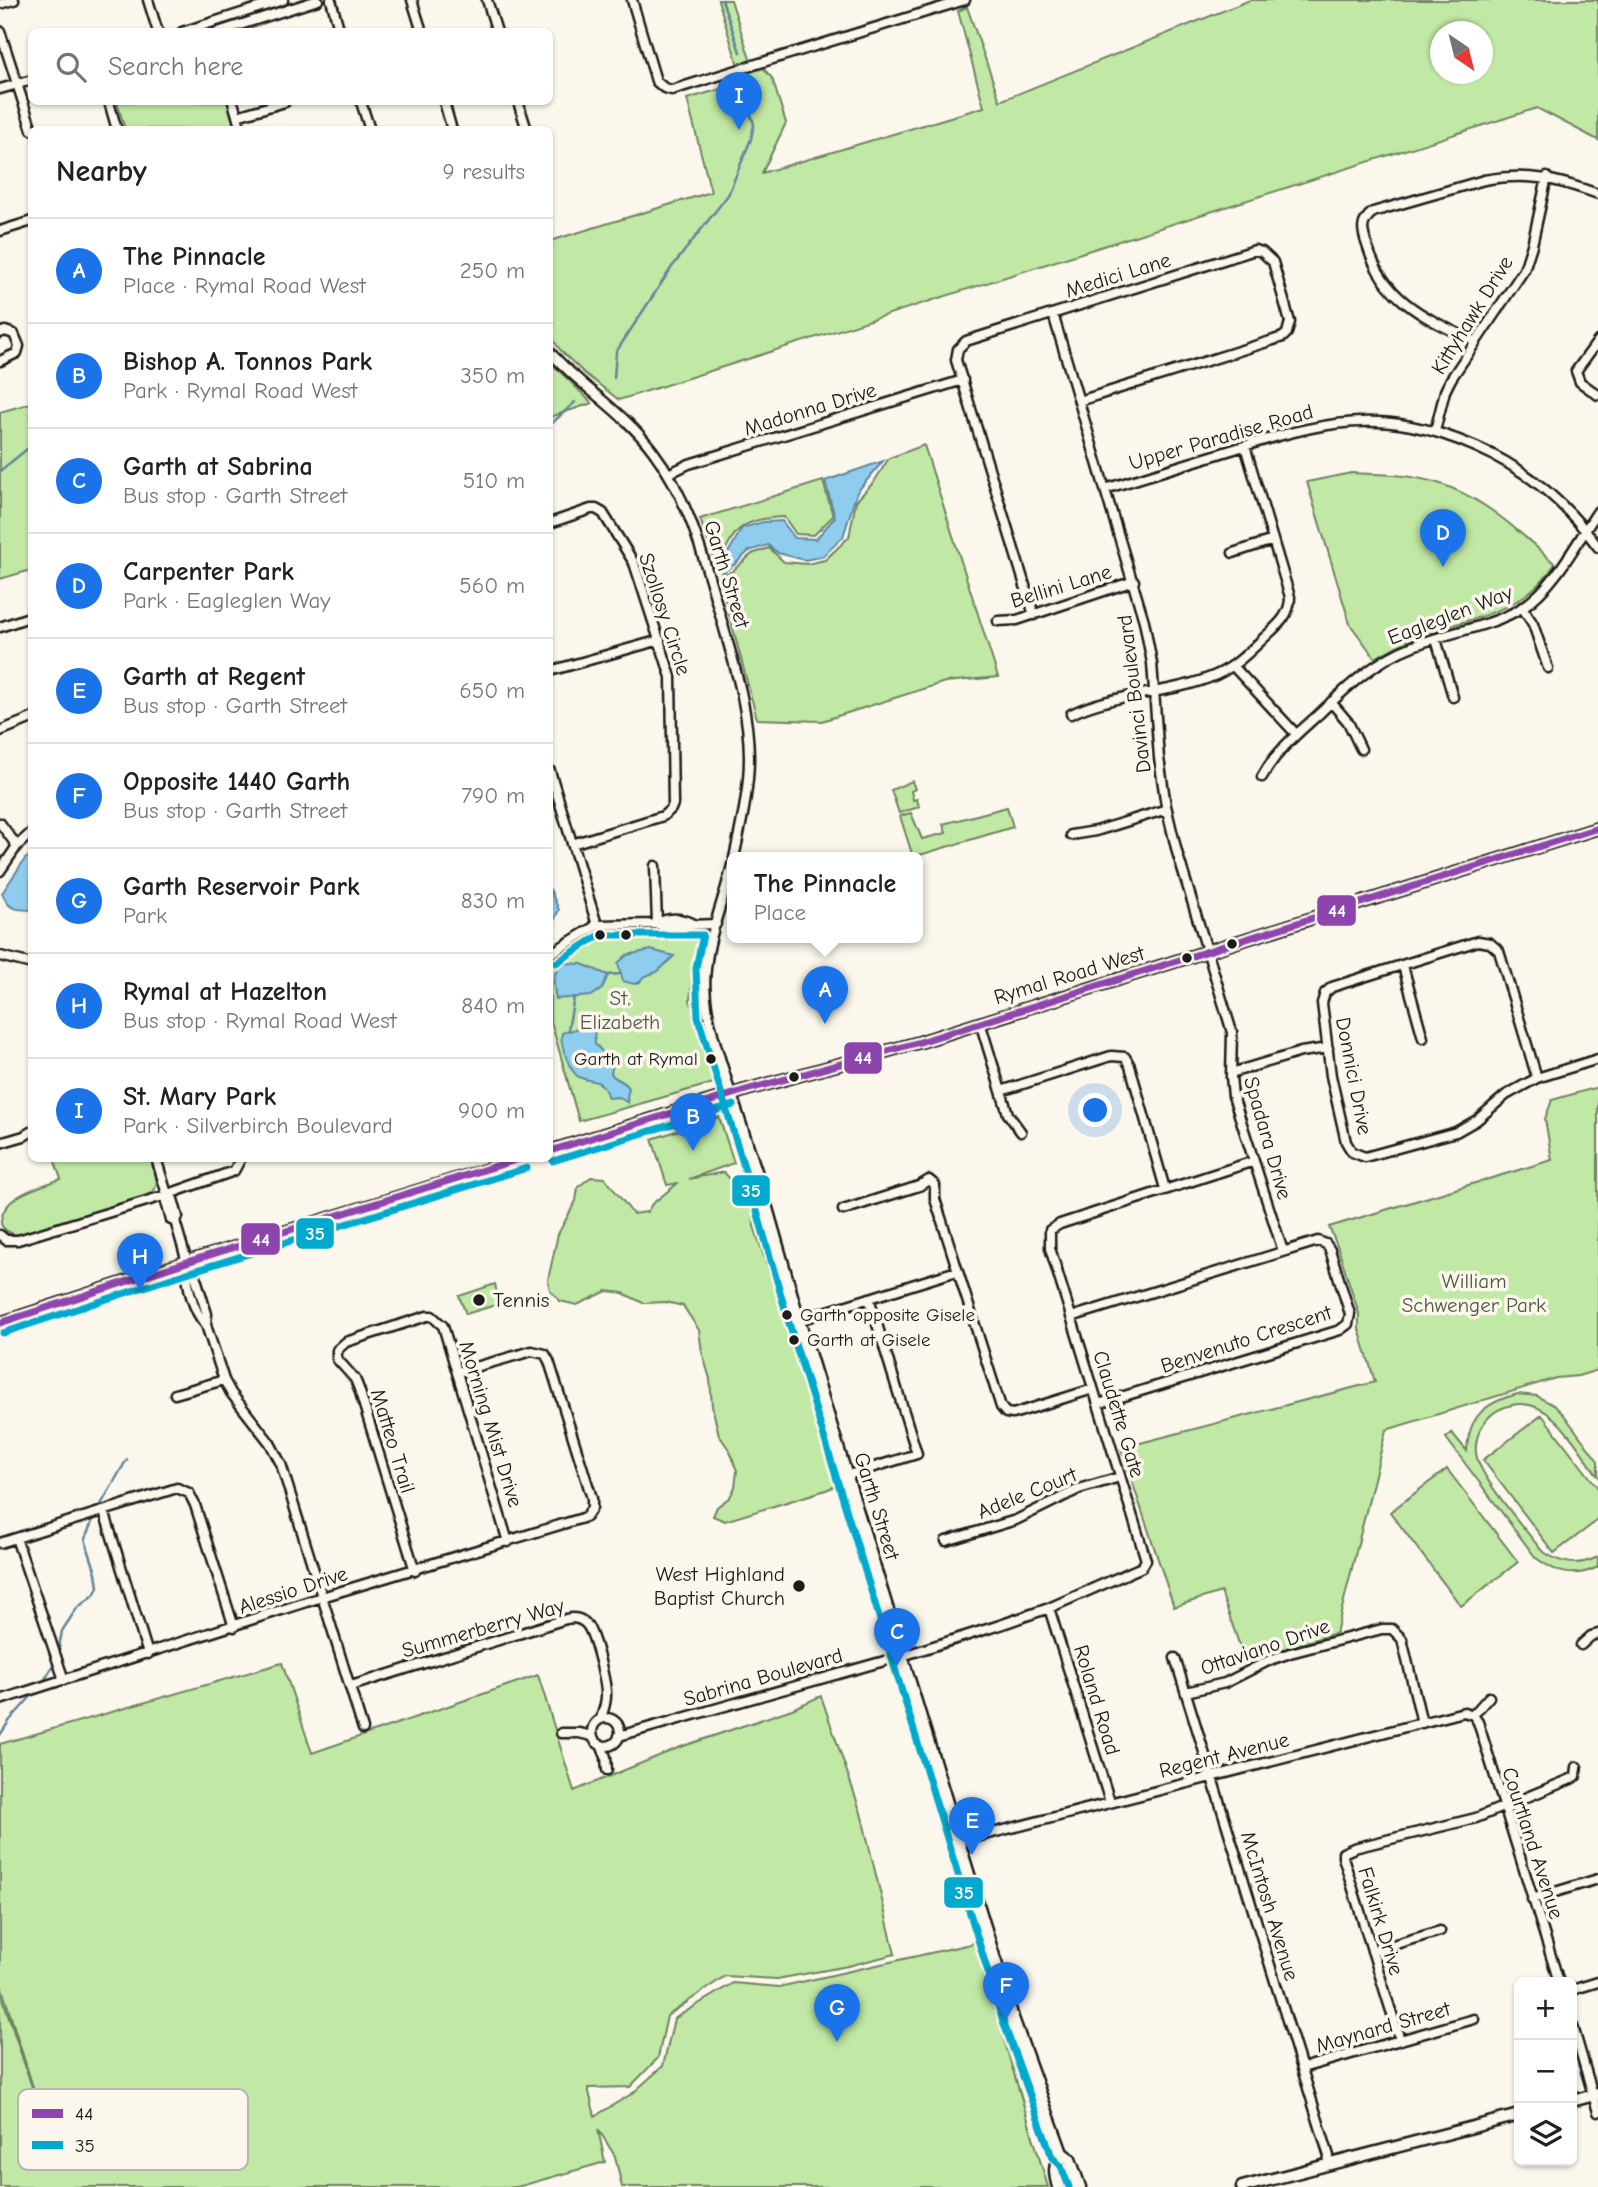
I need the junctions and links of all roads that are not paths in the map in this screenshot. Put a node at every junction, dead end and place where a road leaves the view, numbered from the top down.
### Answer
1 (14, 0) edge
2 (148, 0) edge
3 (283, 0) edge
4 (318, 0) edge
5 (331, 0) edge
6 (412, 0) edge
7 (487, 0) edge
8 (632, 0) edge
9 (965, 0) edge
10 (0, 4) edge
11 (210, 27) edge
12 (157, 28) edge
13 (230, 28) edge
14 (339, 28) edge
15 (421, 28) edge
16 (496, 28) edge
17 (0, 31) edge
18 (28, 80) edge
19 (17, 84) junction
20 (0, 89) edge
21 (110, 105) edge
22 (234, 105) edge
23 (275, 105) edge
24 (362, 105) edge
25 (445, 105) edge
26 (519, 105) edge
27 (237, 116) junction
28 (31, 126) edge
29 (116, 126) edge
30 (240, 126) edge
31 (369, 126) edge
32 (451, 126) edge
33 (526, 126) edge
34 (1547, 177) junction
35 (1598, 194) edge
36 (28, 222) edge
37 (0, 231) edge
38 (1053, 314) junction
39 (0, 332) edge
40 (1598, 341) edge
41 (1476, 342) junction
42 (553, 355) edge
43 (0, 361) edge
44 (963, 380) junction
45 (1598, 395) edge
46 (1079, 401) junction
47 (1435, 431) junction
48 (1245, 446) junction
49 (668, 474) junction
50 (1105, 489) junction
51 (1598, 511) edge
52 (553, 522) edge
53 (1585, 529) junction
54 (1273, 540) junction
55 (1598, 547) edge
56 (1233, 553) dead end
57 (1134, 581) junction
58 (1522, 607) junction
59 (1034, 615) junction
60 (28, 617) edge
61 (998, 621) dead end
62 (0, 626) edge
63 (1436, 639) junction
64 (660, 640) junction
65 (1233, 666) junction
66 (1548, 668) dead end
67 (553, 670) edge
68 (1154, 691) junction
69 (1453, 696) dead end
70 (1331, 702) junction
71 (1071, 714) dead end
72 (28, 720) edge
73 (0, 731) edge
74 (1296, 734) junction
75 (1362, 749) dead end
76 (1262, 777) dead end
77 (553, 781) edge
78 (1167, 809) junction
79 (0, 823) edge
80 (1598, 828) edge
81 (1071, 835) dead end
82 (28, 836) edge
83 (572, 845) junction
84 (17, 846) junction
85 (735, 852) edge
86 (655, 866) dead end
87 (0, 871) edge
88 (727, 883) edge
89 (657, 924) junction
90 (716, 924) junction
91 (597, 925) junction
92 (553, 952) edge
93 (1207, 952) junction
94 (0, 956) edge
95 (28, 963) edge
96 (1403, 966) junction
97 (980, 1023) junction
98 (1423, 1038) dead end
99 (1328, 1048) junction
100 (1598, 1059) edge
101 (1231, 1073) junction
102 (1537, 1078) junction
103 (1000, 1091) junction
104 (731, 1095) junction
105 (1021, 1132) dead end
106 (28, 1134) edge
107 (0, 1143) edge
108 (553, 1150) edge
109 (1254, 1161) junction
110 (157, 1162) edge
111 (239, 1162) edge
112 (511, 1162) edge
113 (1166, 1189) junction
114 (167, 1194) junction
115 (843, 1210) dead end
116 (0, 1235) edge
117 (1283, 1251) junction
118 (187, 1262) junction
119 (957, 1271) junction
120 (869, 1298) junction
121 (1071, 1317) junction
122 (436, 1319) joint
123 (799, 1320) junction
124 (0, 1323) edge
125 (458, 1372) junction
126 (224, 1380) junction
127 (1093, 1389) junction
128 (175, 1394) dead end
129 (1098, 1404) junction
130 (848, 1475) junction
131 (1120, 1477) junction
132 (104, 1511) junction
133 (16, 1538) junction
134 (946, 1541) dead end
135 (508, 1542) junction
136 (0, 1543) edge
137 (415, 1570) junction
138 (322, 1597) junction
139 (1049, 1608) junction
140 (234, 1627) junction
141 (1598, 1634) edge
142 (1581, 1645) dead end
143 (148, 1654) junction
144 (902, 1656) junction
145 (1175, 1658) dead end
146 (64, 1680) junction
147 (351, 1686) junction
148 (1186, 1692) junction
149 (1489, 1697) dead end
150 (0, 1700) edge
151 (606, 1701) junction
152 (1473, 1715) junction
153 (601, 1718) junction
154 (612, 1719) junction
155 (1422, 1723) junction
156 (619, 1727) junction
157 (363, 1728) dead end
158 (634, 1731) junction
159 (592, 1732) junction
160 (561, 1733) dead end
161 (619, 1736) junction
162 (601, 1745) junction
163 (611, 1745) junction
164 (606, 1757) junction
165 (1577, 1767) dead end
166 (607, 1770) dead end
167 (1212, 1777) junction
168 (1110, 1802) junction
169 (1504, 1808) junction
170 (959, 1838) junction
171 (1598, 1879) edge
172 (1532, 1899) junction
173 (1440, 1931) dead end
174 (1372, 1951) junction
175 (1557, 1977) edge
176 (1598, 1982) edge
177 (1577, 1988) edge
178 (1474, 2019) dead end
179 (1577, 2038) edge
180 (1400, 2040) junction
181 (1302, 2067) junction
182 (1596, 2095) edge
183 (1577, 2100) edge
184 (1598, 2112) edge
185 (1514, 2116) edge
186 (1062, 2153) junction
187 (1328, 2164) junction
188 (1058, 2187) edge
189 (1080, 2187) edge
190 (1242, 2187) edge

1 - 10 street
2 - 12 street
3 - 11 street
4 - 13 street
5 - 14 street
6 - 15 street
7 - 16 street
8 - 9 street
17 - 19 street
18 - 19 street
19 - 20 street
19 - 28 street
21 - 29 street
22 - 27 street
23 - 27 street
24 - 31 street
25 - 32 street
26 - 33 street
27 - 30 street
34 - 35 street
34 - 41 street, Kittyhawk Drive
34 - 41 street
36 - 37 street
38 - 44 street, Medici Lane
38 - 46 street, Davinci Boulevard
38 - 46 street, Medici Lane
39 - 43 street
40 - 45 street
41 - 47 street, Kittyhawk Drive
42 - 49 street, Garth Street
44 - 49 street, Madonna Drive
44 - 59 street, Medici Lane
46 - 50 street, Davinci Boulevard
47 - 48 street, Upper Paradise Road
47 - 53 street, Upper Paradise Road
48 - 50 street, Upper Paradise Road
48 - 54 street
49 - 85 street, Garth Street
50 - 57 street, Davinci Boulevard
51 - 53 street, Eagleglen Way
52 - 64 street, Szollosy Circle
53 - 55 street, Upper Paradise Road
53 - 58 street, Eagleglen Way
54 - 56 street
54 - 65 street
57 - 59 street, Bellini Lane
57 - 68 street, Davinci Boulevard
58 - 63 street, Eagleglen Way
58 - 66 street
59 - 61 street, Bellini Lane
60 - 62 street
63 - 69 street
63 - 70 street, Eagleglen Way
64 - 67 street
64 - 83 street, Szollosy Circle
65 - 68 street
65 - 74 street
68 - 71 street
68 - 78 street, Davinci Boulevard
70 - 74 street, Eagleglen Way
70 - 75 street
72 - 73 street
74 - 76 street, Eagleglen Way
77 - 83 street
78 - 81 street
78 - 93 street, Davinci Boulevard
79 - 84 street
80 - 93 main road, Rymal Road West
82 - 84 street
83 - 91 street
84 - 87 street
86 - 89 street
88 - 90 street, Garth Street
89 - 90 street
89 - 91 street
90 - 104 street, Garth Street
91 - 92 street
93 - 97 main road, Rymal Road West
93 - 101 street, Spadara Drive
94 - 95 street
96 - 98 street
96 - 99 street, Donnici Drive
96 - 102 street, Donnici Drive
97 - 103 street
97 - 104 main road, Rymal Road West
99 - 101 street
99 - 102 street, Donnici Drive
100 - 102 street, Donnici Drive
101 - 109 street, Spadara Drive
103 - 105 street
103 - 113 street
104 - 108 main road, Rymal Road West
104 - 123 main road, Garth Street
106 - 107 street
109 - 113 street, Claudette Gate
109 - 117 street, Spadara Drive
110 - 114 street
111 - 114 street
112 - 118 main road
113 - 121 street, Claudette Gate
114 - 116 street
114 - 118 street
115 - 119 street
117 - 121 street, Benvenuto Crescent
117 - 129 street, Benvenuto Crescent
118 - 124 main road
118 - 126 street
119 - 120 street
119 - 127 street
120 - 123 street
120 - 130 street
121 - 127 street, Claudette Gate
122 - 125 street, Morning Mist Drive
122 - 137 street, Matteo Trail
123 - 130 main road, Garth Street
125 - 135 street, Morning Mist Drive
125 - 135 street, Alessio Drive
126 - 128 street
126 - 138 street
127 - 129 street, Claudette Gate
129 - 131 street, Claudette Gate
130 - 144 main road, Garth Street
131 - 134 street, Adele Court
131 - 139 street, Claudette Gate
132 - 133 street
132 - 140 street
132 - 143 street
133 - 136 street
133 - 146 street
135 - 137 street, Alessio Drive
137 - 138 street, Alessio Drive
138 - 140 street, Alessio Drive
138 - 147 street
139 - 144 street, Claudette Gate
139 - 168 street, Roland Road
140 - 143 street, Alessio Drive
141 - 142 street
143 - 146 street, Alessio Drive
144 - 158 street, Sabrina Boulevard
144 - 170 main road, Garth Street
145 - 148 street, McIntosh Avenue
146 - 150 street, Alessio Drive
147 - 151 street, Summerberry Way
147 - 157 street
148 - 155 street, Ottaviano Drive
148 - 167 street, McIntosh Avenue
149 - 152 street
151 - 153 street, Summerberry Way
151 - 154 street, Summerberry Way
152 - 155 street, Regent Avenue
152 - 169 street, Courtland Avenue
153 - 154 street
153 - 159 street
154 - 156 street
155 - 167 street, Regent Avenue
156 - 158 street
156 - 161 street
158 - 161 street, Sabrina Boulevard
159 - 160 street
159 - 162 street
161 - 163 street
162 - 163 street
162 - 164 street
163 - 164 street
164 - 166 street
165 - 169 street
167 - 168 street, Regent Avenue
167 - 181 street, McIntosh Avenue
168 - 170 street, Regent Avenue
169 - 172 street, Courtland Avenue
169 - 174 street, Falkirk Drive
170 - 186 main road, Garth Street
171 - 172 street
172 - 175 street, Courtland Avenue
173 - 174 street
174 - 180 street, Falkirk Drive
176 - 177 street
178 - 180 street, Maynard Street
179 - 182 street
180 - 181 street, Maynard Street
181 - 187 street, McIntosh Avenue
182 - 183 main road
182 - 184 street
185 - 187 main road
186 - 188 main road, Garth Street
186 - 189 main road, Garth Street
187 - 190 main road

